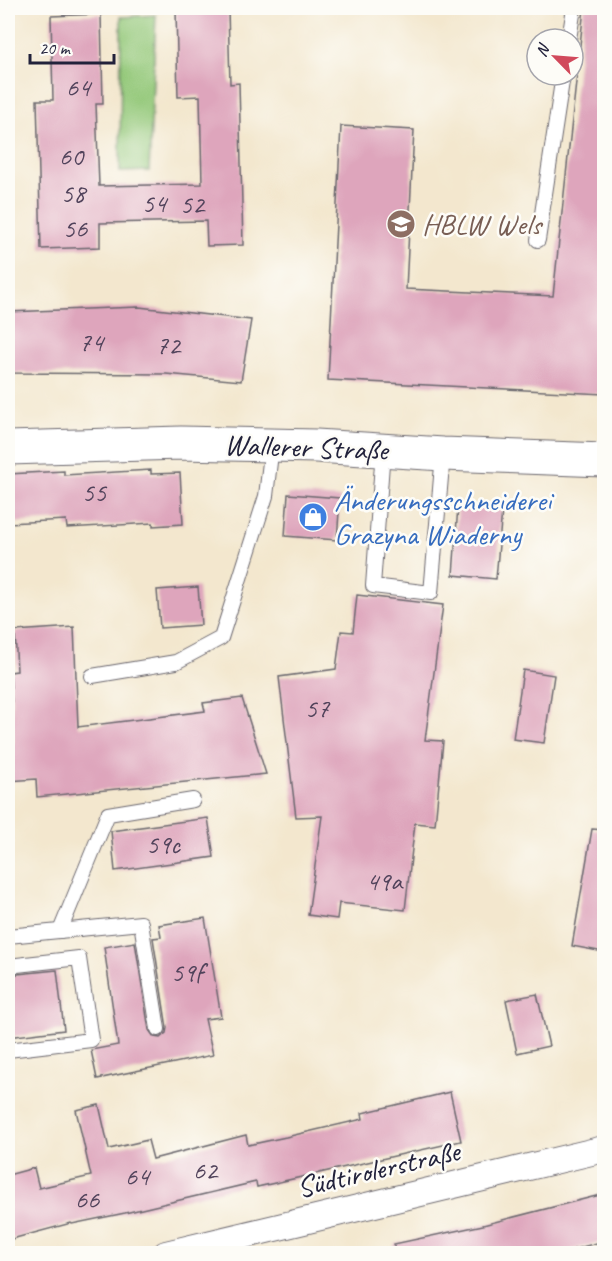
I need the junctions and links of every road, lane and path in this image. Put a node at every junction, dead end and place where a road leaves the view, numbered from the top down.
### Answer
1 (574, 8) edge
2 (571, 27) edge
3 (561, 87) edge
4 (538, 240) dead end
5 (272, 444) junction
6 (8, 448) edge
7 (383, 450) junction
8 (443, 454) junction
9 (604, 460) edge
10 (92, 676) dead end
11 (193, 800) dead end
12 (60, 931) junction
13 (8, 936) edge
14 (8, 966) edge
15 (158, 1029) dead end
16 (8, 1050) edge
17 (604, 1149) edge
18 (166, 1254) edge

1 - 2 lane
3 - 4 lane
5 - 6 street, Wallerer Straße
5 - 7 street, Wallerer Straße
5 - 10 lane
7 - 8 street, Wallerer Straße
7 - 8 lane
8 - 9 street, Wallerer Straße
11 - 12 lane
12 - 13 lane
12 - 15 lane
14 - 16 lane
17 - 18 street, Südtirolerstraße

